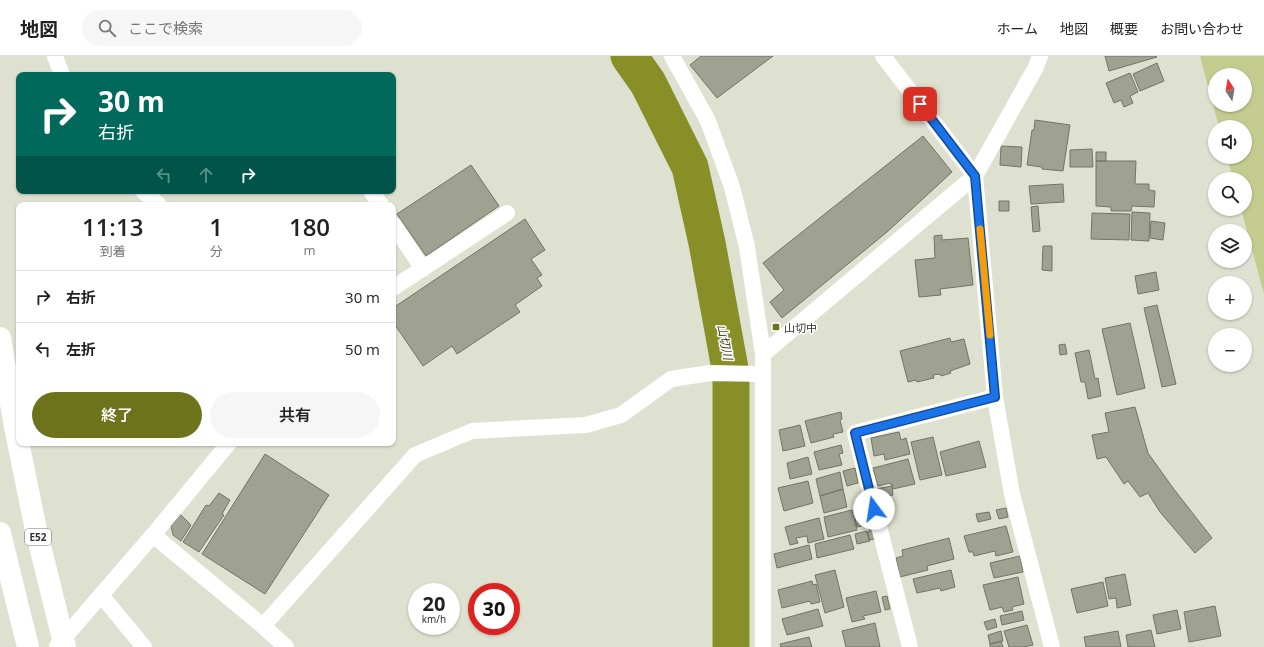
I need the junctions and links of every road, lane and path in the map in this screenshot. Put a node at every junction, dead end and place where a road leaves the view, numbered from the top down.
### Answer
1 (55, 56) edge
2 (672, 56) edge
3 (883, 56) edge
4 (1040, 56) edge
5 (61, 72) edge
6 (975, 176) junction
7 (146, 194) edge
8 (156, 202) edge
9 (507, 213) dead end
10 (396, 228) edge
11 (423, 268) junction
12 (396, 286) edge
13 (0, 338) edge
14 (763, 354) junction
15 (764, 374) junction
16 (995, 397) junction
17 (16, 432) edge
18 (19, 446) edge
19 (227, 446) edge
20 (0, 533) edge
21 (153, 535) junction
22 (101, 595) junction
23 (262, 626) junction
24 (28, 647) edge
25 (56, 647) edge
26 (65, 647) edge
27 (144, 647) edge
28 (286, 647) edge
29 (763, 647) edge
30 (910, 647) edge
31 (1052, 647) edge

1 - 5 street
2 - 14 street
3 - 6 street
4 - 6 street
6 - 14 street
6 - 16 street
7 - 8 street
9 - 11 street
10 - 11 street
11 - 12 street
13 - 17 highway, E52
14 - 15 street
15 - 23 street
15 - 29 street
16 - 30 street
16 - 31 street
18 - 26 highway, E52
19 - 21 street
20 - 24 highway
21 - 22 street
21 - 23 street
22 - 25 street
22 - 27 street
23 - 28 street

